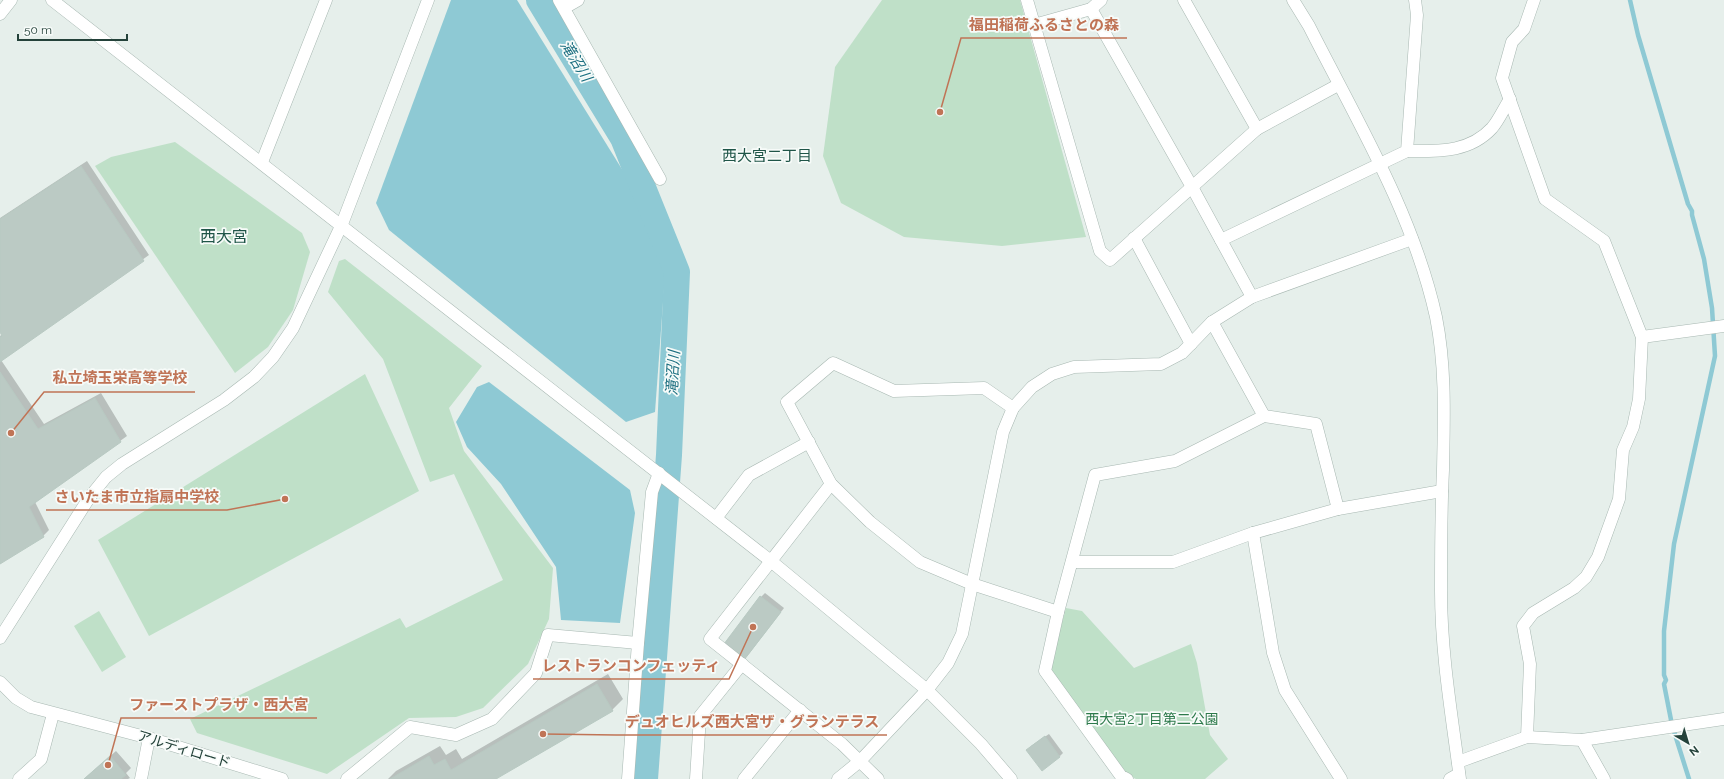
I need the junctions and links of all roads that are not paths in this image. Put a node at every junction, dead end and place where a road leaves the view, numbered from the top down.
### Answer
1 (11, 0) edge
2 (52, 0) edge
3 (326, 0) edge
4 (428, 0) edge
5 (578, 0) edge
6 (1027, 0) edge
7 (1101, 0) edge
8 (1184, 0) edge
9 (1293, 0) edge
10 (1415, 0) edge
11 (1534, 0) edge
12 (561, 4) edge
13 (1091, 9) junction
14 (0, 14) edge
15 (1034, 25) junction
16 (1338, 85) junction
17 (1510, 99) junction
18 (1257, 129) junction
19 (1407, 151) junction
20 (262, 162) junction
21 (1380, 166) junction
22 (660, 179) dead end
23 (1192, 186) junction
24 (342, 224) junction
25 (1134, 238) junction
26 (1412, 239) junction
27 (1221, 240) junction
28 (1252, 297) junction
29 (1212, 322) junction
30 (1724, 326) edge
31 (1642, 337) junction
32 (1191, 344) junction
33 (1013, 408) junction
34 (1264, 416) junction
35 (809, 442) junction
36 (660, 474) junction
37 (831, 484) junction
38 (1442, 491) junction
39 (1338, 509) junction
40 (716, 518) junction
41 (1253, 533) junction
42 (772, 562) junction
43 (1072, 562) junction
44 (972, 584) junction
45 (1058, 612) junction
46 (0, 638) edge
47 (638, 643) junction
48 (742, 664) junction
49 (0, 682) edge
50 (926, 690) junction
51 (800, 710) junction
52 (53, 714) junction
53 (1724, 719) edge
54 (1526, 737) junction
55 (149, 738) junction
56 (1582, 740) junction
57 (860, 760) junction
58 (1457, 774) edge
59 (18, 779) edge
60 (142, 779) edge
61 (282, 779) edge
62 (347, 779) edge
63 (628, 779) edge
64 (696, 779) edge
65 (703, 779) edge
66 (744, 779) edge
67 (838, 779) edge
68 (878, 779) edge
69 (1011, 779) edge
70 (1127, 779) edge
71 (1341, 779) edge
72 (1604, 779) edge

1 - 14 street
2 - 20 street
3 - 20 street
4 - 24 street
5 - 12 street
6 - 15 street
7 - 13 street
8 - 18 street
9 - 16 street
10 - 19 street
11 - 17 street
12 - 22 street
13 - 15 street
13 - 23 street
15 - 25 street
16 - 18 street
16 - 21 street
17 - 19 street
17 - 31 street
18 - 23 street
19 - 21 street
20 - 24 street
21 - 26 street
21 - 27 street
23 - 25 street
23 - 27 street
24 - 36 street
24 - 46 street
25 - 32 street
26 - 28 street
26 - 38 street
27 - 28 street
28 - 29 street
29 - 32 street
29 - 34 street
30 - 31 street
31 - 54 street
32 - 33 street
33 - 35 street
33 - 44 street
34 - 39 street
34 - 43 street
35 - 37 street
35 - 40 street
36 - 40 street
36 - 47 street
37 - 42 street
37 - 44 street
38 - 39 street
38 - 58 street
39 - 41 street
40 - 42 street
41 - 43 street
41 - 71 street
42 - 48 street
42 - 50 street
43 - 45 street
44 - 45 street
44 - 50 street
45 - 70 street
47 - 62 street
47 - 63 street
48 - 51 street
48 - 64 street
49 - 52 street, アルディロード
50 - 57 street
50 - 69 street
51 - 57 street
51 - 66 street
52 - 55 street, アルディロード
52 - 59 street
53 - 56 street
54 - 56 street
54 - 58 street
55 - 60 street
55 - 61 street, アルディロード
56 - 72 street
57 - 67 street
57 - 68 street
64 - 65 street

